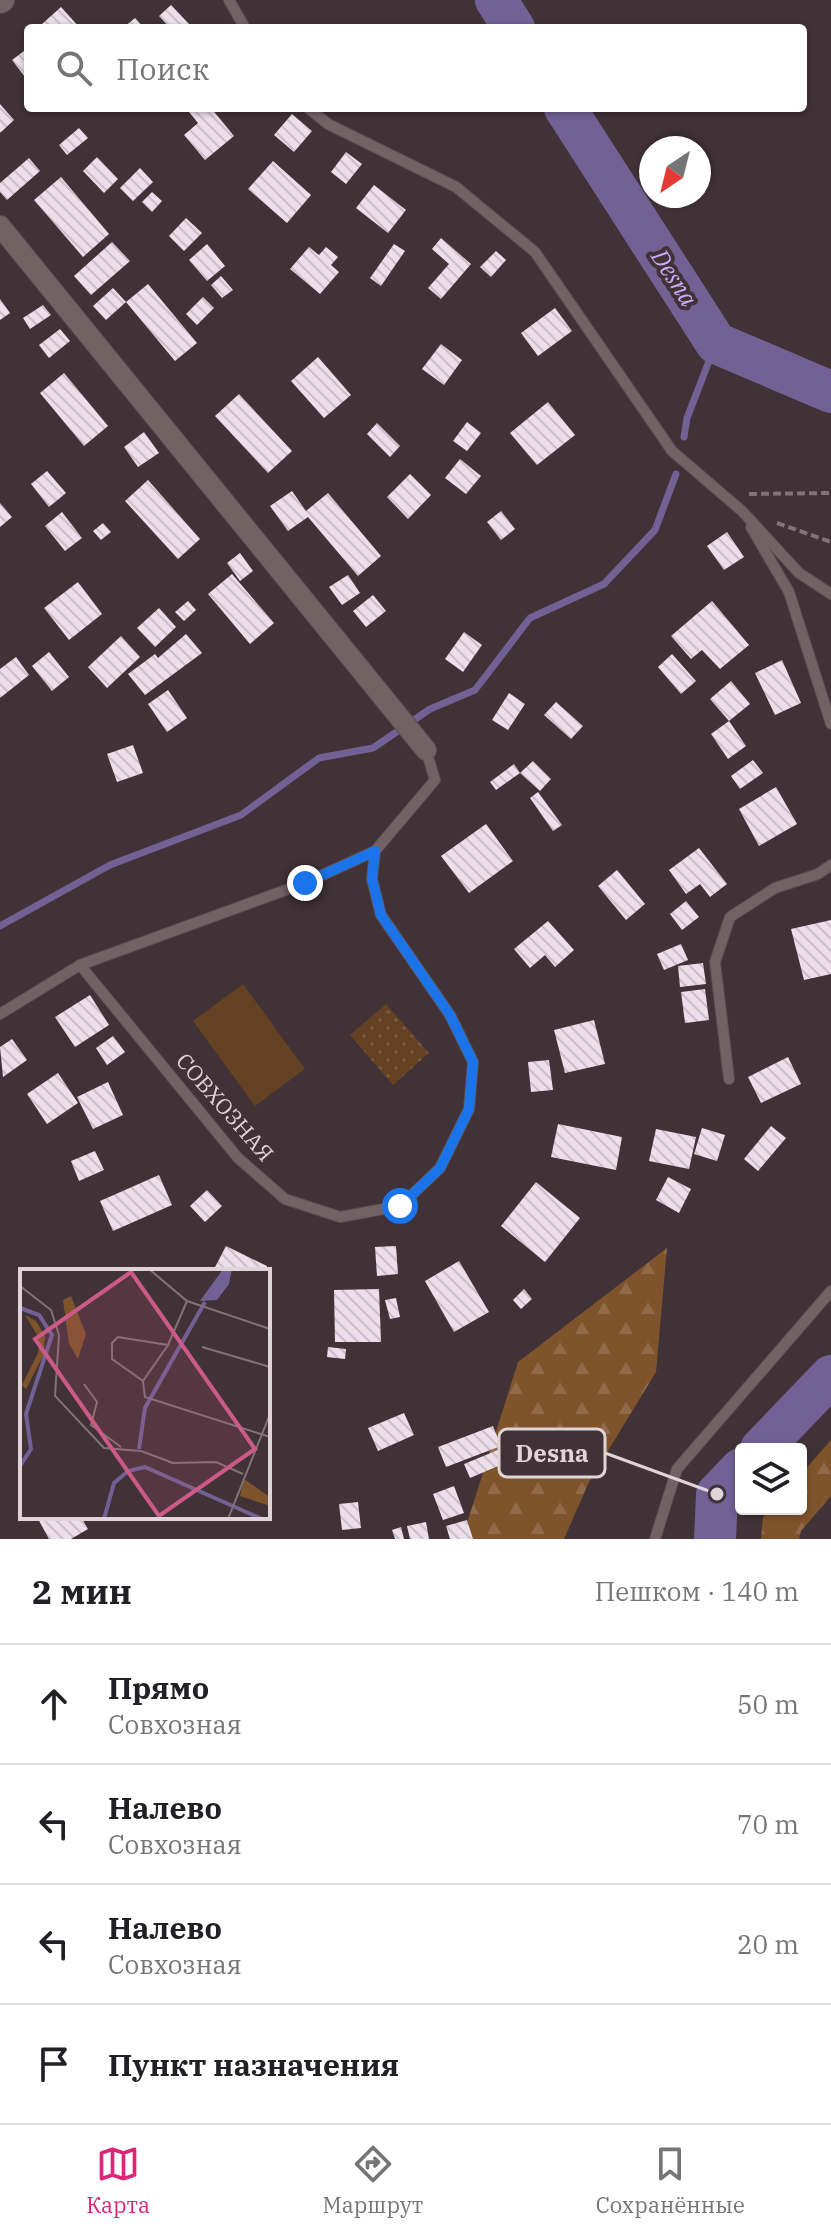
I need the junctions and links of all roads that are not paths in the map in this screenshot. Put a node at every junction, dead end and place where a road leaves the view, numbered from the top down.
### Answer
1 (229, 0) edge
2 (243, 24) edge
3 (313, 112) edge
4 (0, 226) edge
5 (742, 511) junction
6 (831, 594) edge
7 (831, 724) edge
8 (426, 750) joint
9 (375, 851) junction
10 (831, 865) edge
11 (80, 965) junction
12 (0, 1014) edge
13 (729, 1079) dead end
14 (831, 1291) edge
15 (655, 1539) edge

1 - 2 lane
3 - 5 lane
4 - 8 street
5 - 6 lane
5 - 7 lane
8 - 9 lane
9 - 11 lane
9 - 11 lane, СОВХОЗНАЯ
10 - 13 lane
11 - 12 lane
14 - 15 lane

